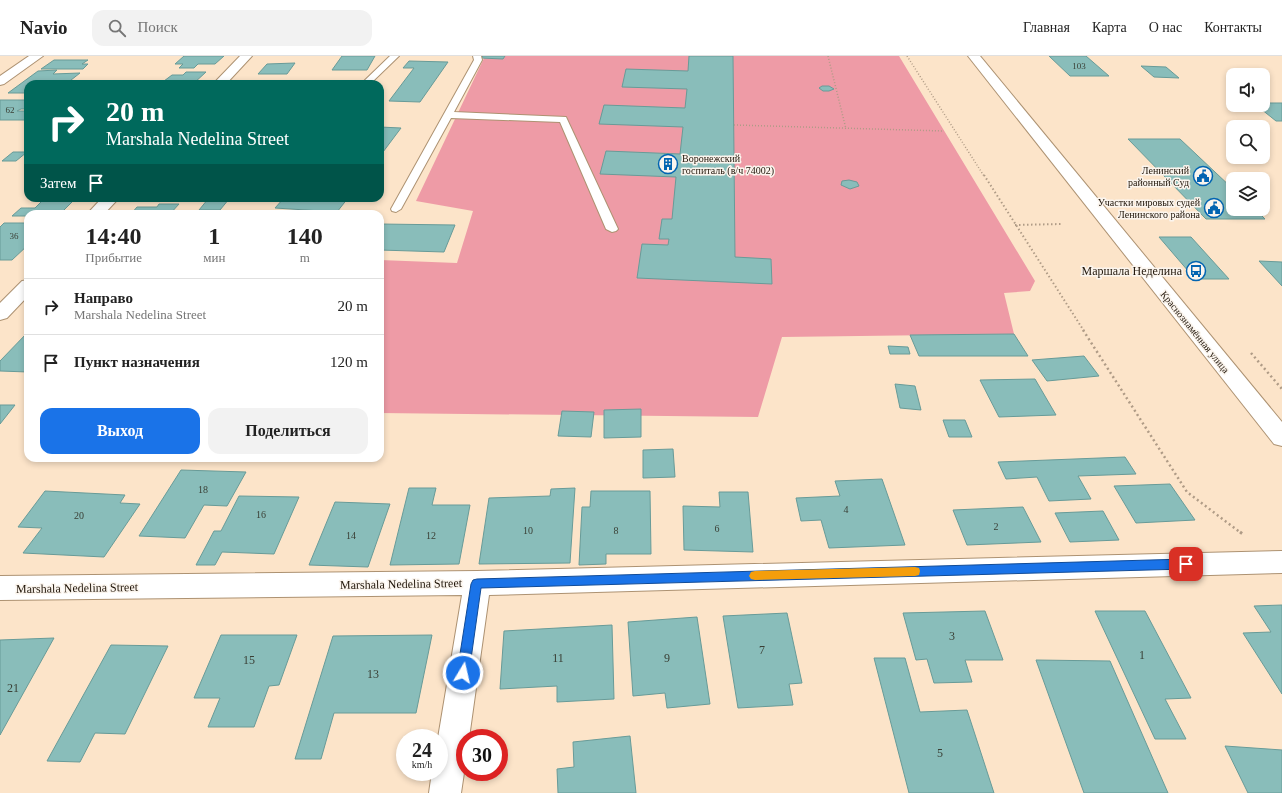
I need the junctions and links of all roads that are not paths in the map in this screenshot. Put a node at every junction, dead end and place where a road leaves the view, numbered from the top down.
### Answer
1 (37, 56) edge
2 (246, 56) edge
3 (395, 56) edge
4 (477, 56) edge
5 (974, 56) edge
6 (223, 80) edge
7 (369, 80) edge
8 (0, 81) edge
9 (448, 115) junction
10 (107, 202) edge
11 (396, 209) dead end
12 (100, 210) edge
13 (612, 229) dead end
14 (24, 289) edge
15 (0, 314) edge
16 (1282, 438) edge
17 (1281, 562) edge
18 (477, 584) junction
19 (0, 588) edge
20 (445, 793) edge

1 - 8 street
2 - 6 street
3 - 7 lane
4 - 9 lane
5 - 16 street, Краснознамённая улица
9 - 11 lane
9 - 13 lane
10 - 12 street
14 - 15 street
17 - 18 street, Marshala Nedelina Street
18 - 19 street, Marshala Nedelina Street
18 - 20 street

